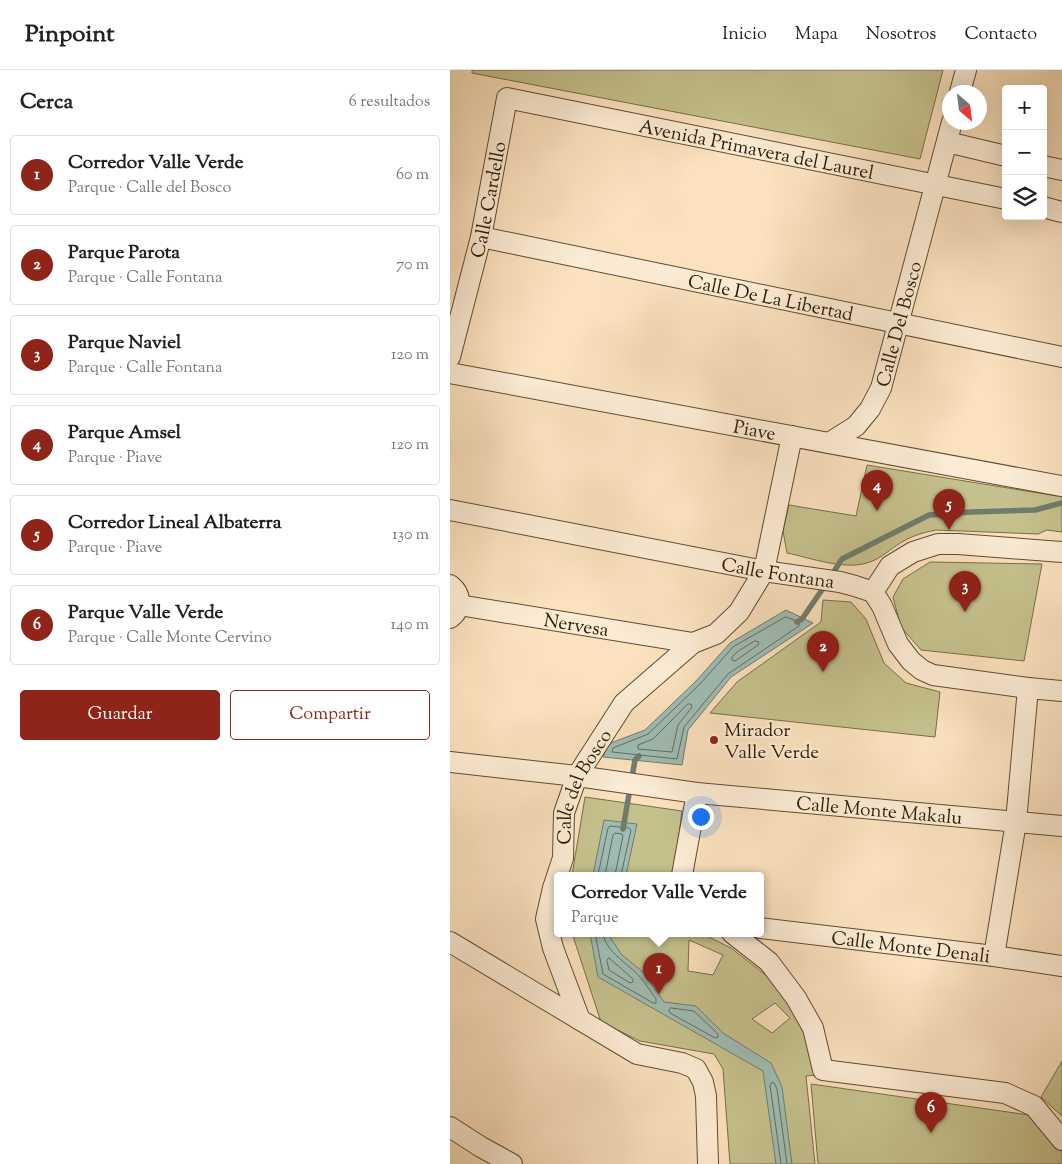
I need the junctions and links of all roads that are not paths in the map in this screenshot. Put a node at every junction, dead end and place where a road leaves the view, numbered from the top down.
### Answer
1 (966, 70) edge
2 (962, 85) edge
3 (507, 98) joint
4 (950, 130) edge
5 (947, 142) junction
6 (1002, 155) edge
7 (1047, 167) edge
8 (1062, 170) edge
9 (937, 184) junction
10 (1002, 198) edge
11 (1047, 208) edge
12 (1062, 212) edge
13 (481, 237) junction
14 (899, 324) junction
15 (450, 357) edge
16 (1062, 357) edge
17 (450, 373) edge
18 (792, 436) junction
19 (828, 443) junction
20 (1061, 486) dead end
21 (450, 510) edge
22 (1062, 552) edge
23 (764, 571) junction
24 (450, 585) edge
25 (873, 592) junction
26 (454, 612) edge
27 (693, 643) junction
28 (1028, 688) junction
29 (1062, 690) edge
30 (450, 762) edge
31 (577, 776) junction
32 (698, 793) junction
33 (1016, 822) junction
34 (1062, 826) edge
35 (558, 872) edge
36 (683, 872) edge
37 (554, 885) edge
38 (764, 928) edge
39 (737, 937) edge
40 (450, 942) edge
41 (994, 956) junction
42 (1062, 966) edge
43 (580, 1020) junction
44 (450, 1127) edge
45 (1062, 1140) edge
46 (512, 1164) edge
47 (708, 1164) edge

1 - 2 street
3 - 9 street, Avenida Primavera del Laurel
3 - 13 street, Calle Cardello
4 - 5 street, Calle Del Bosco
5 - 6 street
5 - 9 street, Calle Del Bosco
7 - 8 street
9 - 10 street, Avenida Primavera del Laurel
9 - 14 street, Calle Del Bosco
11 - 12 street
13 - 14 street, Calle De La Libertad
13 - 15 street, Calle Cardello
14 - 16 street, Calle De La Libertad
14 - 19 street, Calle Del Bosco
17 - 18 street, Piave
18 - 19 street, Piave
18 - 23 street, Calle del Bosco
19 - 20 street, Piave
21 - 23 street, Calle Fontana
22 - 25 street
23 - 25 street, Calle Fontana
23 - 27 street, Calle del Bosco
24 - 26 street, Nervesa
25 - 28 street
26 - 27 street, Nervesa
27 - 31 street, Calle del Bosco
28 - 29 street
28 - 33 street
30 - 31 street, Calle Monte Makalu
31 - 32 street, Calle Monte Makalu
31 - 35 street, Calle del Bosco
32 - 33 street, Calle Monte Makalu
32 - 36 street
33 - 34 street, Calle Monte Makalu
33 - 41 street
37 - 43 street, Calle del Bosco
38 - 41 street, Calle Monte Denali
39 - 45 street
40 - 43 street
41 - 42 street, Calle Monte Denali
43 - 47 street
44 - 46 street

